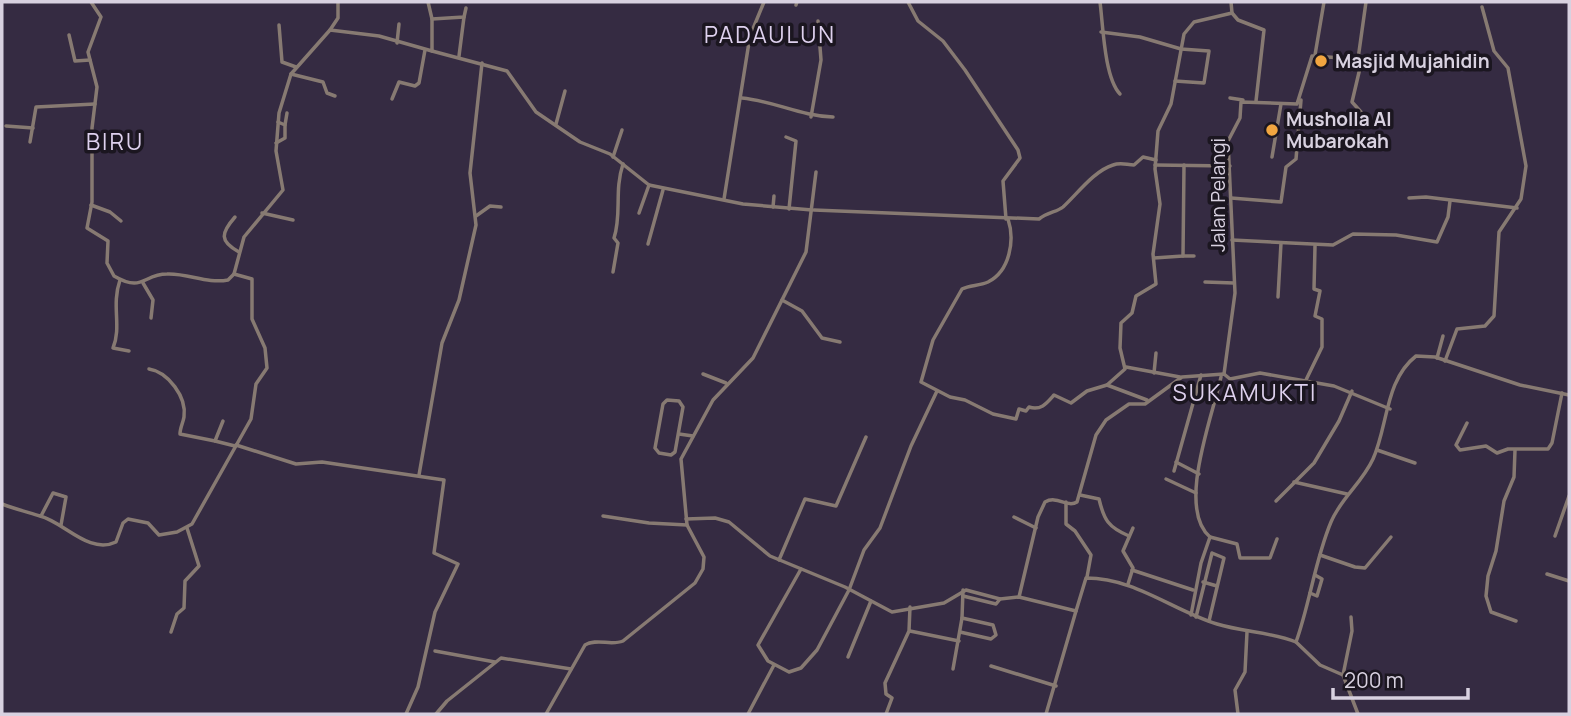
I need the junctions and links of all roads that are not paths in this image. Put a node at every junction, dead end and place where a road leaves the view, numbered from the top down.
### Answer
1 (91, 2) edge
2 (338, 2) edge
3 (428, 2) edge
4 (764, 2) edge
5 (908, 2) edge
6 (1100, 2) edge
7 (1231, 2) edge
8 (1324, 2) edge
9 (1366, 2) edge
10 (1482, 7) dead end
11 (466, 8) dead end
12 (1231, 13) junction
13 (464, 17) junction
14 (432, 19) junction
15 (818, 20) dead end
16 (399, 24) dead end
17 (279, 25) dead end
18 (330, 30) junction
19 (1101, 32) junction
20 (69, 35) dead end
21 (397, 43) junction
22 (1181, 49) junction
23 (425, 50) junction
24 (432, 51) junction
25 (1315, 55) junction
26 (459, 57) junction
27 (1358, 59) junction
28 (90, 60) junction
29 (482, 63) junction
30 (296, 67) junction
31 (291, 74) junction
32 (1175, 81) junction
33 (565, 91) dead end
34 (1120, 93) dead end
35 (335, 96) dead end
36 (1230, 97) dead end
37 (1300, 98) junction
38 (392, 99) dead end
39 (741, 99) junction
40 (1243, 100) junction
41 (1256, 102) junction
42 (95, 104) junction
43 (1281, 104) junction
44 (287, 113) dead end
45 (811, 117) junction
46 (833, 117) dead end
47 (278, 122) junction
48 (1359, 122) dead end
49 (556, 124) junction
50 (285, 125) junction
51 (6, 126) dead end
52 (33, 128) junction
53 (622, 130) dead end
54 (786, 136) dead end
55 (30, 142) dead end
56 (276, 143) junction
57 (613, 157) junction
58 (1272, 158) dead end
59 (1156, 162) junction
60 (623, 164) junction
61 (1184, 165) junction
62 (1231, 166) junction
63 (816, 172) dead end
64 (649, 185) junction
65 (663, 190) junction
66 (774, 196) dead end
67 (1231, 198) junction
68 (1409, 198) dead end
69 (724, 199) junction
70 (1450, 201) junction
71 (91, 205) junction
72 (501, 207) dead end
73 (773, 207) junction
74 (1517, 208) junction
75 (789, 209) junction
76 (813, 210) junction
77 (262, 213) junction
78 (639, 213) dead end
79 (476, 216) junction
80 (235, 217) dead end
81 (1007, 219) junction
82 (293, 220) dead end
83 (121, 221) dead end
84 (1232, 240) junction
85 (1281, 243) junction
86 (648, 244) dead end
87 (1315, 245) junction
88 (239, 253) junction
89 (1183, 256) junction
90 (1194, 256) dead end
91 (1153, 258) junction
92 (613, 272) dead end
93 (234, 274) junction
94 (120, 280) junction
95 (1206, 282) dead end
96 (143, 283) junction
97 (1234, 283) junction
98 (1278, 297) dead end
99 (782, 300) junction
100 (151, 318) dead end
101 (1443, 336) dead end
102 (840, 342) dead end
103 (129, 351) dead end
104 (1156, 353) dead end
105 (1437, 358) junction
106 (1445, 361) junction
107 (1126, 368) junction
108 (149, 369) dead end
109 (1154, 373) junction
110 (702, 374) dead end
111 (1223, 375) junction
112 (1201, 376) junction
113 (1182, 377) junction
114 (1305, 382) junction
115 (726, 383) junction
116 (1107, 385) junction
117 (937, 391) junction
118 (1352, 391) junction
119 (1562, 393) junction
120 (1569, 394) edge
121 (1149, 400) junction
122 (1390, 409) junction
123 (223, 421) dead end
124 (1467, 423) dead end
125 (679, 434) junction
126 (693, 436) junction
127 (866, 437) dead end
128 (215, 441) junction
129 (235, 446) junction
130 (1377, 450) junction
131 (1515, 450) junction
132 (1176, 462) junction
133 (1415, 463) dead end
134 (1174, 471) dead end
135 (1199, 474) junction
136 (418, 476) junction
137 (1166, 478) dead end
138 (1294, 482) junction
139 (1196, 493) junction
140 (1347, 494) junction
141 (1080, 495) junction
142 (1569, 496) edge
143 (1276, 501) dead end
144 (1066, 502) junction
145 (2, 504) edge
146 (41, 516) junction
147 (603, 516) dead end
148 (1014, 517) dead end
149 (686, 519) junction
150 (61, 525) junction
151 (687, 525) junction
152 (187, 528) junction
153 (1036, 528) junction
154 (1133, 528) dead end
155 (1129, 536) junction
156 (1556, 536) dead end
157 (1210, 537) junction
158 (1391, 537) dead end
159 (1277, 539) dead end
160 (1320, 555) junction
161 (779, 560) junction
162 (801, 569) junction
163 (1132, 570) junction
164 (1547, 574) dead end
165 (1315, 575) junction
166 (1086, 578) junction
167 (1569, 581) edge
168 (1203, 582) junction
169 (1128, 584) junction
170 (1217, 586) junction
171 (849, 590) junction
172 (963, 590) junction
173 (1194, 590) junction
174 (1310, 593) junction
175 (963, 596) junction
176 (1019, 597) junction
177 (1000, 598) junction
178 (871, 601) junction
179 (910, 607) junction
180 (1076, 611) junction
181 (1194, 616) junction
182 (1351, 617) dead end
183 (962, 618) junction
184 (1209, 621) junction
185 (1516, 621) dead end
186 (909, 631) junction
187 (170, 632) dead end
188 (960, 632) junction
189 (1247, 632) junction
190 (959, 640) junction
191 (1296, 642) junction
192 (435, 651) dead end
193 (848, 657) dead end
194 (495, 662) junction
195 (774, 666) junction
196 (991, 666) dead end
197 (571, 669) junction
198 (953, 669) dead end
199 (1343, 675) junction
200 (1056, 686) junction
201 (406, 714) edge
202 (436, 714) edge
203 (545, 714) edge
204 (748, 714) edge
205 (886, 714) edge
206 (1046, 714) edge
207 (1238, 714) edge
208 (1357, 714) edge

1 - 28 street
2 - 18 street
3 - 14 street
4 - 39 street
5 - 81 street
6 - 19 street
7 - 12 street
8 - 25 street
9 - 27 street
10 - 74 street
11 - 13 street
12 - 22 street
12 - 41 street
13 - 14 street
13 - 26 street
14 - 24 street
15 - 45 street
16 - 21 street
17 - 30 street
18 - 21 street
18 - 30 street
19 - 22 street
19 - 34 street
20 - 28 street
21 - 23 street
22 - 32 street
22 - 32 street
23 - 24 street
23 - 38 street
24 - 26 street
25 - 27 street
25 - 37 street
26 - 29 street
27 - 48 street
28 - 42 street
29 - 49 street
29 - 79 street
30 - 31 street
31 - 35 street
31 - 47 street
32 - 59 street
33 - 49 street
36 - 40 street
37 - 43 street
37 - 67 street
39 - 45 street
39 - 69 street
40 - 41 street
40 - 62 street, Jalan Pelangi
41 - 43 street
42 - 52 street
42 - 71 street
43 - 58 street
44 - 50 street
45 - 46 street
47 - 50 street
47 - 56 street
49 - 57 street
50 - 56 street
51 - 52 street
52 - 55 street
53 - 57 street
54 - 75 street
56 - 77 street
57 - 60 street
59 - 61 street
59 - 81 street
59 - 91 street
60 - 64 street
60 - 92 street
61 - 62 street
61 - 89 street
62 - 67 street, Jalan Pelangi
63 - 76 street
64 - 65 street
64 - 78 street
65 - 69 street
65 - 86 street
66 - 73 street
67 - 84 street, Jalan Pelangi
68 - 70 street
69 - 73 street
70 - 74 street
70 - 87 street
71 - 83 street
71 - 94 street
72 - 79 street
73 - 75 street
74 - 106 street
75 - 76 street
76 - 81 street
76 - 99 street
77 - 82 street
77 - 88 street
79 - 136 street
80 - 88 street
81 - 117 street
84 - 85 street
84 - 97 street, Jalan Pelangi
85 - 87 street
85 - 98 street
87 - 114 street
88 - 93 street
89 - 90 street
89 - 91 street
91 - 107 street
93 - 96 street
93 - 129 street
94 - 96 street
94 - 103 street
95 - 97 street
96 - 100 street
97 - 111 street, Jalan Pelangi
99 - 102 street
99 - 115 street
101 - 105 street
104 - 109 street
105 - 106 street
105 - 122 street
106 - 119 street
107 - 109 street
107 - 116 street
108 - 128 street
109 - 113 street
110 - 115 street
111 - 112 street
111 - 114 street
111 - 135 street, Jalan Pelangi
112 - 113 street
112 - 132 street
113 - 121 street
114 - 118 street
115 - 126 street
116 - 117 street
116 - 121 street
117 - 171 street
118 - 122 street
118 - 138 street
119 - 120 street
119 - 131 street
121 - 141 street
122 - 130 street
123 - 128 street
124 - 131 street
125 - 125 street
125 - 126 street
126 - 149 street
127 - 161 street
128 - 129 street
129 - 136 street
129 - 152 street
130 - 133 street
130 - 140 street
131 - 185 street
132 - 134 street
132 - 135 street
135 - 139 street, Jalan Pelangi
136 - 201 street
137 - 139 street
138 - 140 street
138 - 143 street
139 - 157 street
140 - 160 street
141 - 144 street
141 - 155 street
142 - 156 street
144 - 153 street
144 - 166 street
145 - 146 street
146 - 150 street
146 - 150 street
147 - 151 street
148 - 153 street
149 - 151 street
149 - 161 street
150 - 152 street
151 - 197 street
152 - 187 street
153 - 176 street
154 - 155 street
155 - 163 street
157 - 159 street
157 - 173 street
158 - 160 street
160 - 165 street
161 - 162 street
162 - 171 street
162 - 195 street
163 - 169 street
163 - 173 street
164 - 167 street
165 - 174 street
165 - 174 street
166 - 169 street
166 - 180 street
168 - 170 street
168 - 170 street
168 - 181 street
169 - 181 street
170 - 184 street
171 - 178 street
171 - 195 street
172 - 175 street
172 - 177 street
172 - 179 street
173 - 181 street
174 - 191 street
175 - 177 street
175 - 183 street
176 - 177 street
176 - 180 street
178 - 179 street
178 - 193 street
179 - 186 street
180 - 200 street
181 - 184 street
182 - 199 street
183 - 188 street
183 - 188 street
184 - 189 street
186 - 190 street
186 - 205 street
188 - 190 street
189 - 191 street
189 - 207 street
190 - 198 street
191 - 199 street
192 - 194 street
194 - 197 street
194 - 202 street
195 - 204 street
196 - 200 street
197 - 203 street
199 - 208 street
200 - 206 street

